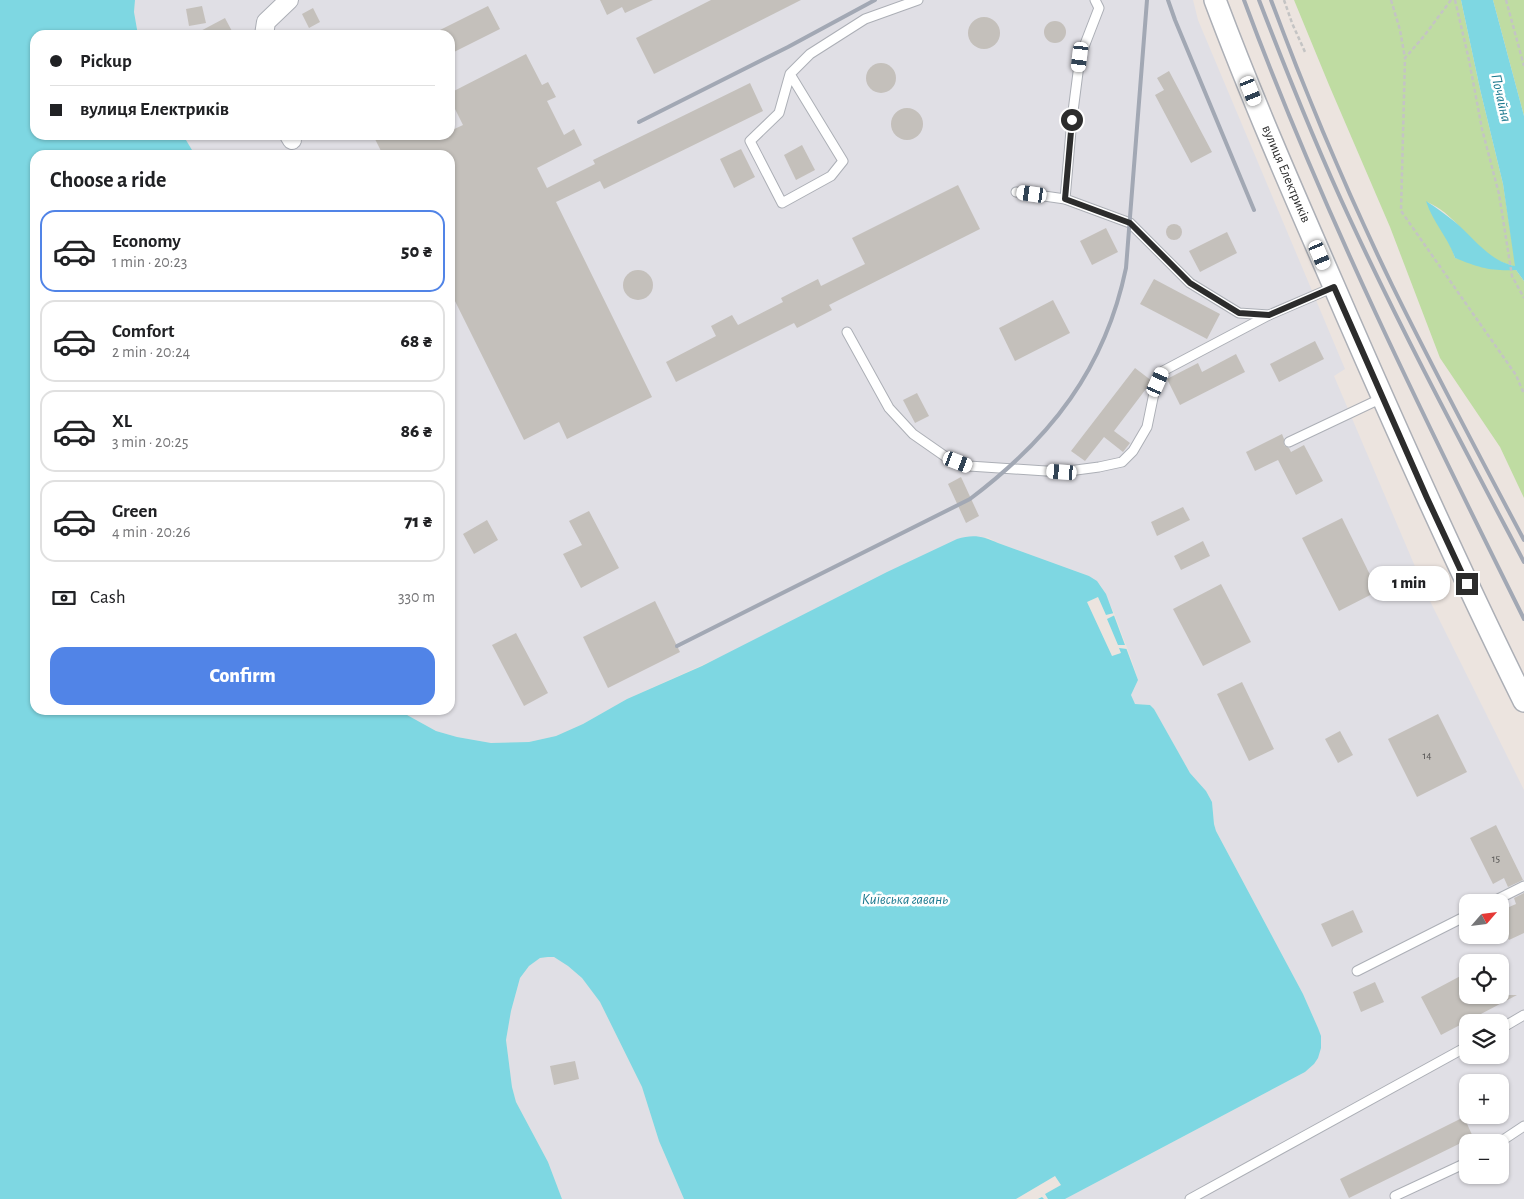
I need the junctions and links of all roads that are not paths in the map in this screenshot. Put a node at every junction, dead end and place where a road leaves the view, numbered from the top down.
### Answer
1 (289, 0) edge
2 (918, 0) edge
3 (1095, 0) edge
4 (1215, 0) edge
5 (265, 30) edge
6 (790, 74) junction
7 (1016, 192) dead end
8 (1065, 199) junction
9 (1334, 287) junction
10 (1269, 315) junction
11 (847, 332) dead end
12 (1382, 398) junction
13 (1289, 442) dead end
14 (1524, 701) edge
15 (1524, 886) edge
16 (1508, 894) edge
17 (1459, 920) edge
18 (1356, 971) dead end
19 (1524, 1015) edge
20 (1509, 1024) edge
21 (1459, 1051) edge
22 (1523, 1129) edge
23 (1509, 1137) edge
24 (1459, 1166) edge
25 (1395, 1196) dead end
26 (1190, 1199) edge

1 - 5 street
2 - 6 lane
3 - 8 lane
4 - 9 street, вулиця Електриків
6 - 6 lane
7 - 8 lane
8 - 10 lane
9 - 10 lane
9 - 12 street, вулиця Електриків
10 - 11 lane
12 - 13 lane
12 - 14 street, вулиця Електриків
15 - 16 lane
17 - 18 lane
19 - 20 lane
21 - 26 lane
22 - 23 lane
24 - 25 lane

